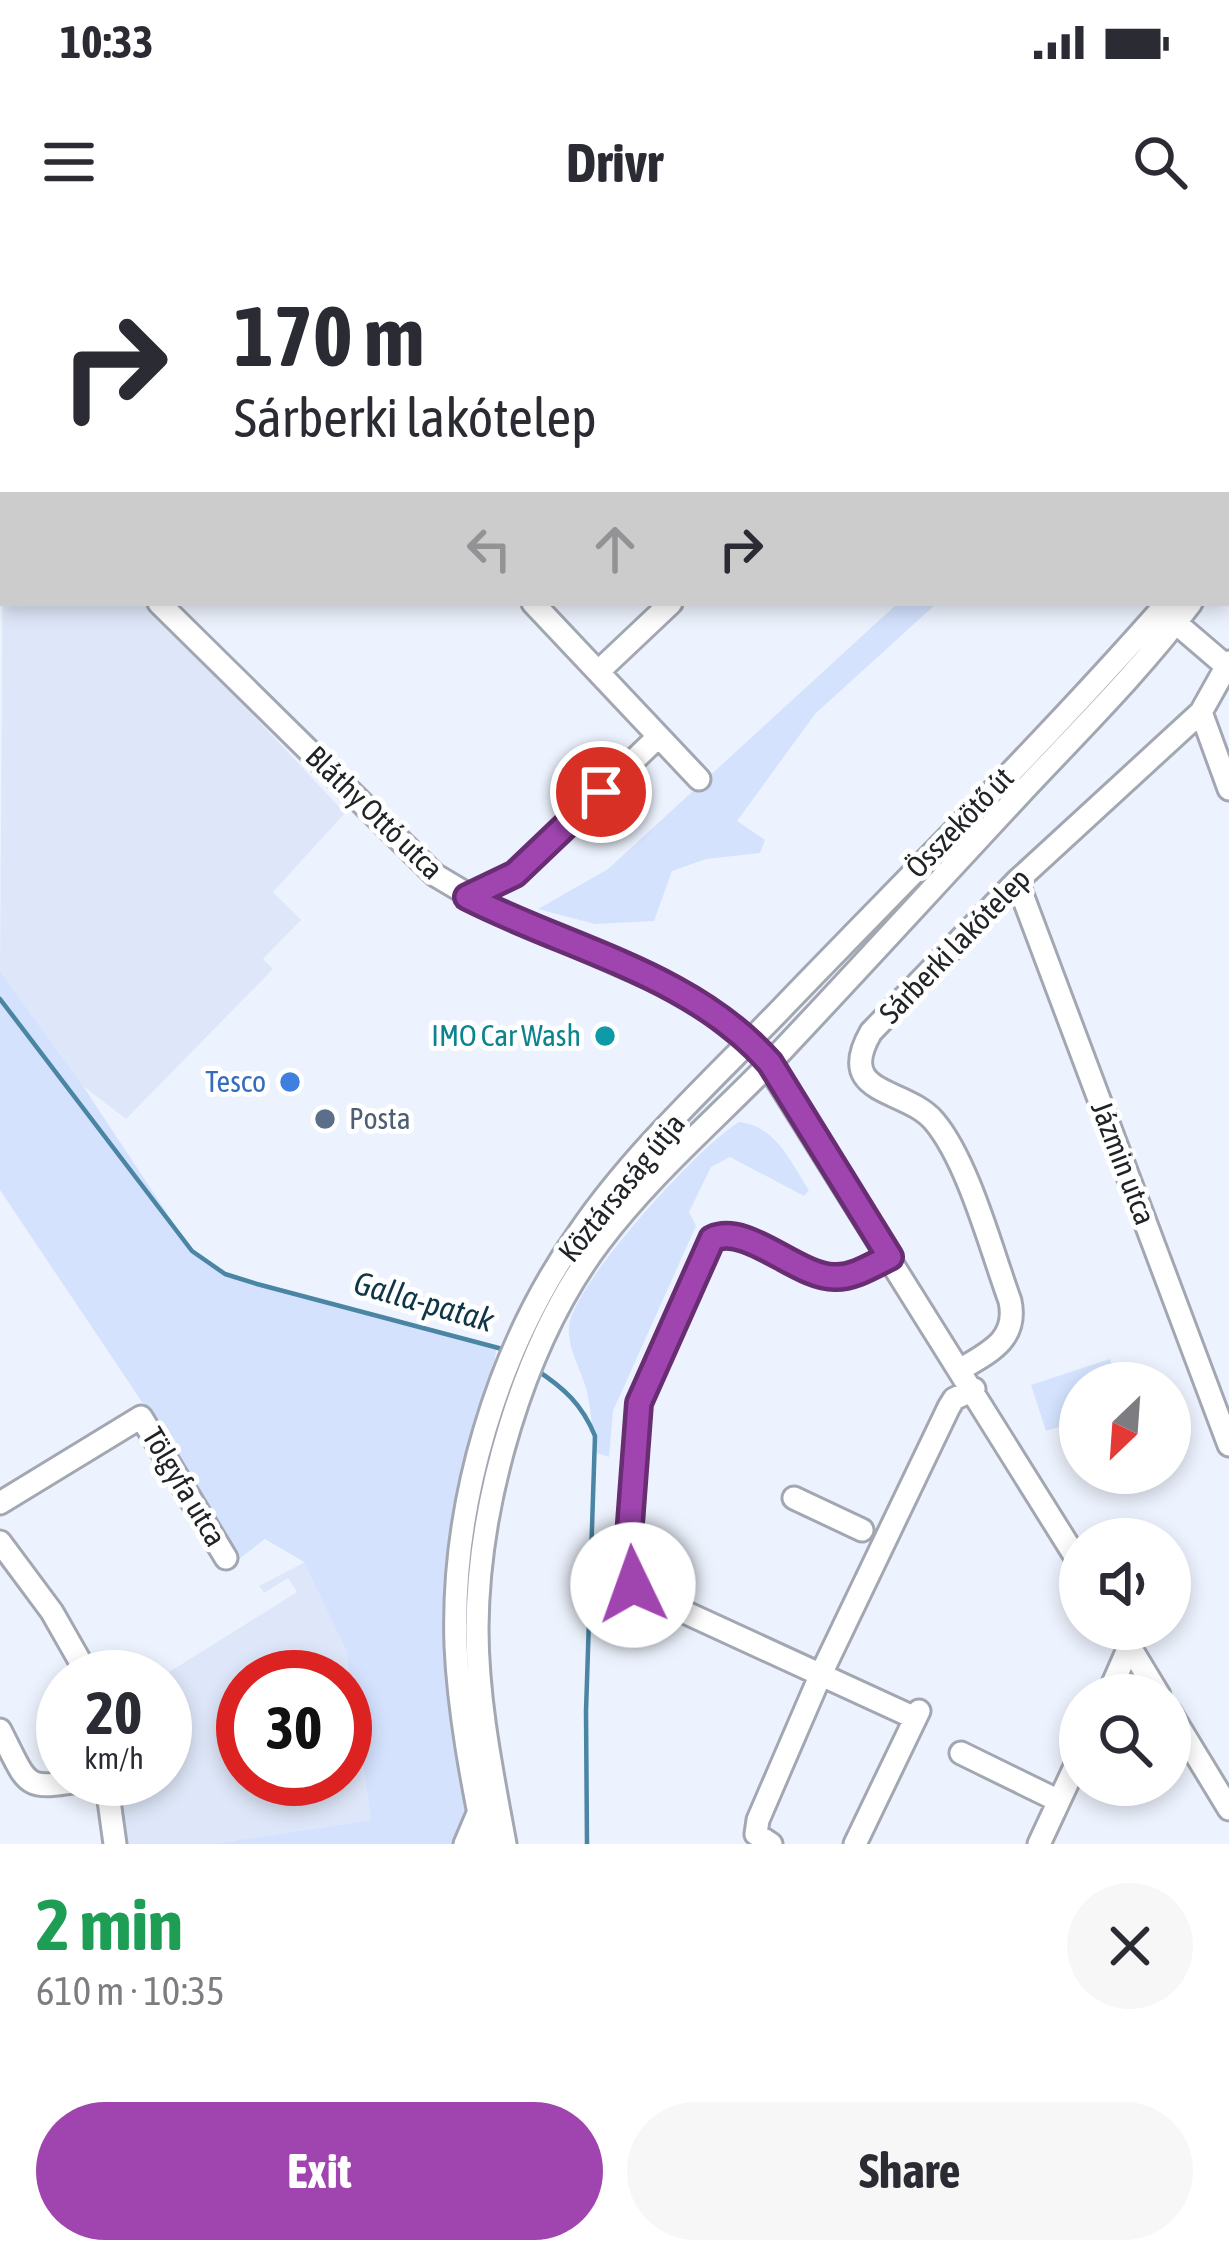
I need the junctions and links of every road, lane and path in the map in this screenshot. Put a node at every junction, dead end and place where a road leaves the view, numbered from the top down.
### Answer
1 (162, 606) edge
2 (536, 606) edge
3 (668, 606) edge
4 (1170, 610) edge
5 (1227, 664) edge
6 (599, 671) junction
7 (1202, 712) junction
8 (658, 736) junction
9 (699, 779) dead end
10 (1229, 788) edge
11 (1017, 881) junction
12 (467, 897) junction
13 (750, 1042) junction
14 (770, 1063) junction
15 (890, 1257) junction
16 (533, 1336) junction
17 (962, 1369) junction
18 (515, 1379) junction
19 (974, 1389) junction
20 (1225, 1421) edge
21 (1229, 1445) edge
22 (794, 1498) dead end
23 (0, 1503) edge
24 (1059, 1529) edge
25 (862, 1530) dead end
26 (0, 1542) edge
27 (226, 1558) dead end
28 (74, 1650) edge
29 (821, 1674) junction
30 (0, 1730) edge
31 (1191, 1747) edge
32 (961, 1753) dead end
33 (36, 1786) edge
34 (1059, 1801) joint
35 (110, 1806) edge
36 (1229, 1809) edge
37 (479, 1810) junction
38 (116, 1844) edge
39 (465, 1844) edge
40 (485, 1844) edge
41 (505, 1844) edge
42 (771, 1844) edge
43 (855, 1844) edge
44 (1039, 1844) edge

1 - 12 street, Bláthy Ottó utca
2 - 6 street
3 - 6 street
4 - 5 street
4 - 13 street, Összekötő út
4 - 14 street, Összekötő út
5 - 7 street, Sárberki lakótelep
6 - 8 street
7 - 10 street
7 - 11 street, Sárberki lakótelep
8 - 9 street
8 - 12 street
11 - 17 street, Sárberki lakótelep
11 - 20 street, Jázmin utca
12 - 13 street, Bláthy Ottó utca
13 - 14 street, Bláthy Ottó utca
13 - 16 street, Köztársaság útja
14 - 15 street, Bláthy Ottó utca
14 - 16 street, Köztársaság útja
15 - 17 street, Bláthy Ottó utca
15 - 29 street
16 - 18 street, Köztársaság útja
17 - 19 street, Bláthy Ottó utca
18 - 37 street, Köztársaság útja
18 - 41 street, Köztársaság útja
19 - 24 street, Bláthy Ottó utca
19 - 29 street
20 - 21 street, Jázmin utca
22 - 25 street
23 - 27 street, Tölgyfa utca
26 - 28 street
29 - 42 street
29 - 43 street
30 - 33 street
31 - 36 street
32 - 34 street
34 - 44 street
35 - 38 street
37 - 39 street
37 - 40 street, Köztársaság útja

